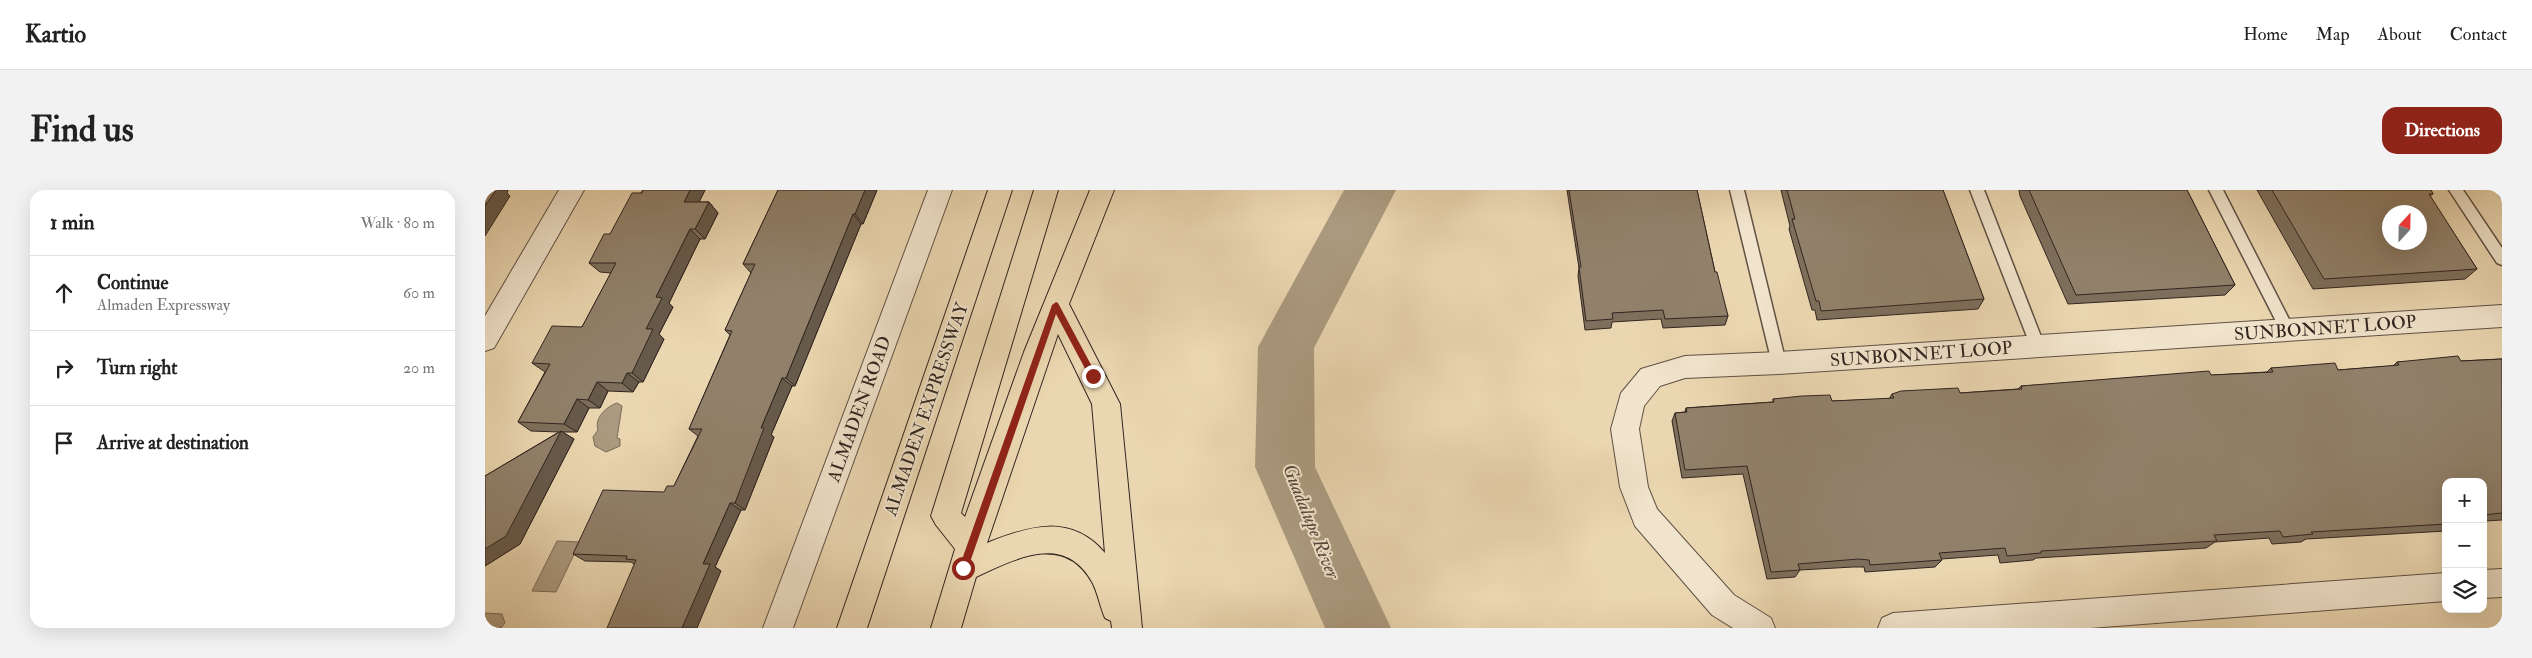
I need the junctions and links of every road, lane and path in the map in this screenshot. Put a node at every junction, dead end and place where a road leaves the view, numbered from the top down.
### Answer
1 (572, 190) edge
2 (940, 190) edge
3 (1000, 190) edge
4 (1045, 190) edge
5 (1102, 190) edge
6 (1737, 190) edge
7 (1977, 190) edge
8 (2215, 190) edge
9 (2455, 190) edge
10 (2502, 259) edge
11 (1056, 305) junction
12 (2502, 316) edge
13 (2288, 330) junction
14 (485, 340) edge
15 (2038, 347) junction
16 (1779, 363) junction
17 (967, 557) junction
18 (2502, 583) edge
19 (2487, 584) edge
20 (2442, 587) edge
21 (778, 628) edge
22 (852, 628) edge
23 (946, 628) edge
24 (1125, 628) edge
25 (1760, 628) edge
26 (1893, 628) edge

1 - 14 street
2 - 21 street, ALMADEN ROAD
3 - 22 main road, ALMADEN EXPRESSWAY
4 - 17 main road
5 - 11 main road
6 - 16 lane
7 - 15 lane
8 - 13 lane
9 - 10 lane
11 - 17 main road
11 - 24 main road
12 - 13 street, SUNBONNET LOOP
13 - 15 street, SUNBONNET LOOP
15 - 16 street, SUNBONNET LOOP
16 - 25 street, SUNBONNET LOOP
17 - 23 main road
17 - 24 main road
18 - 19 street
20 - 26 street

